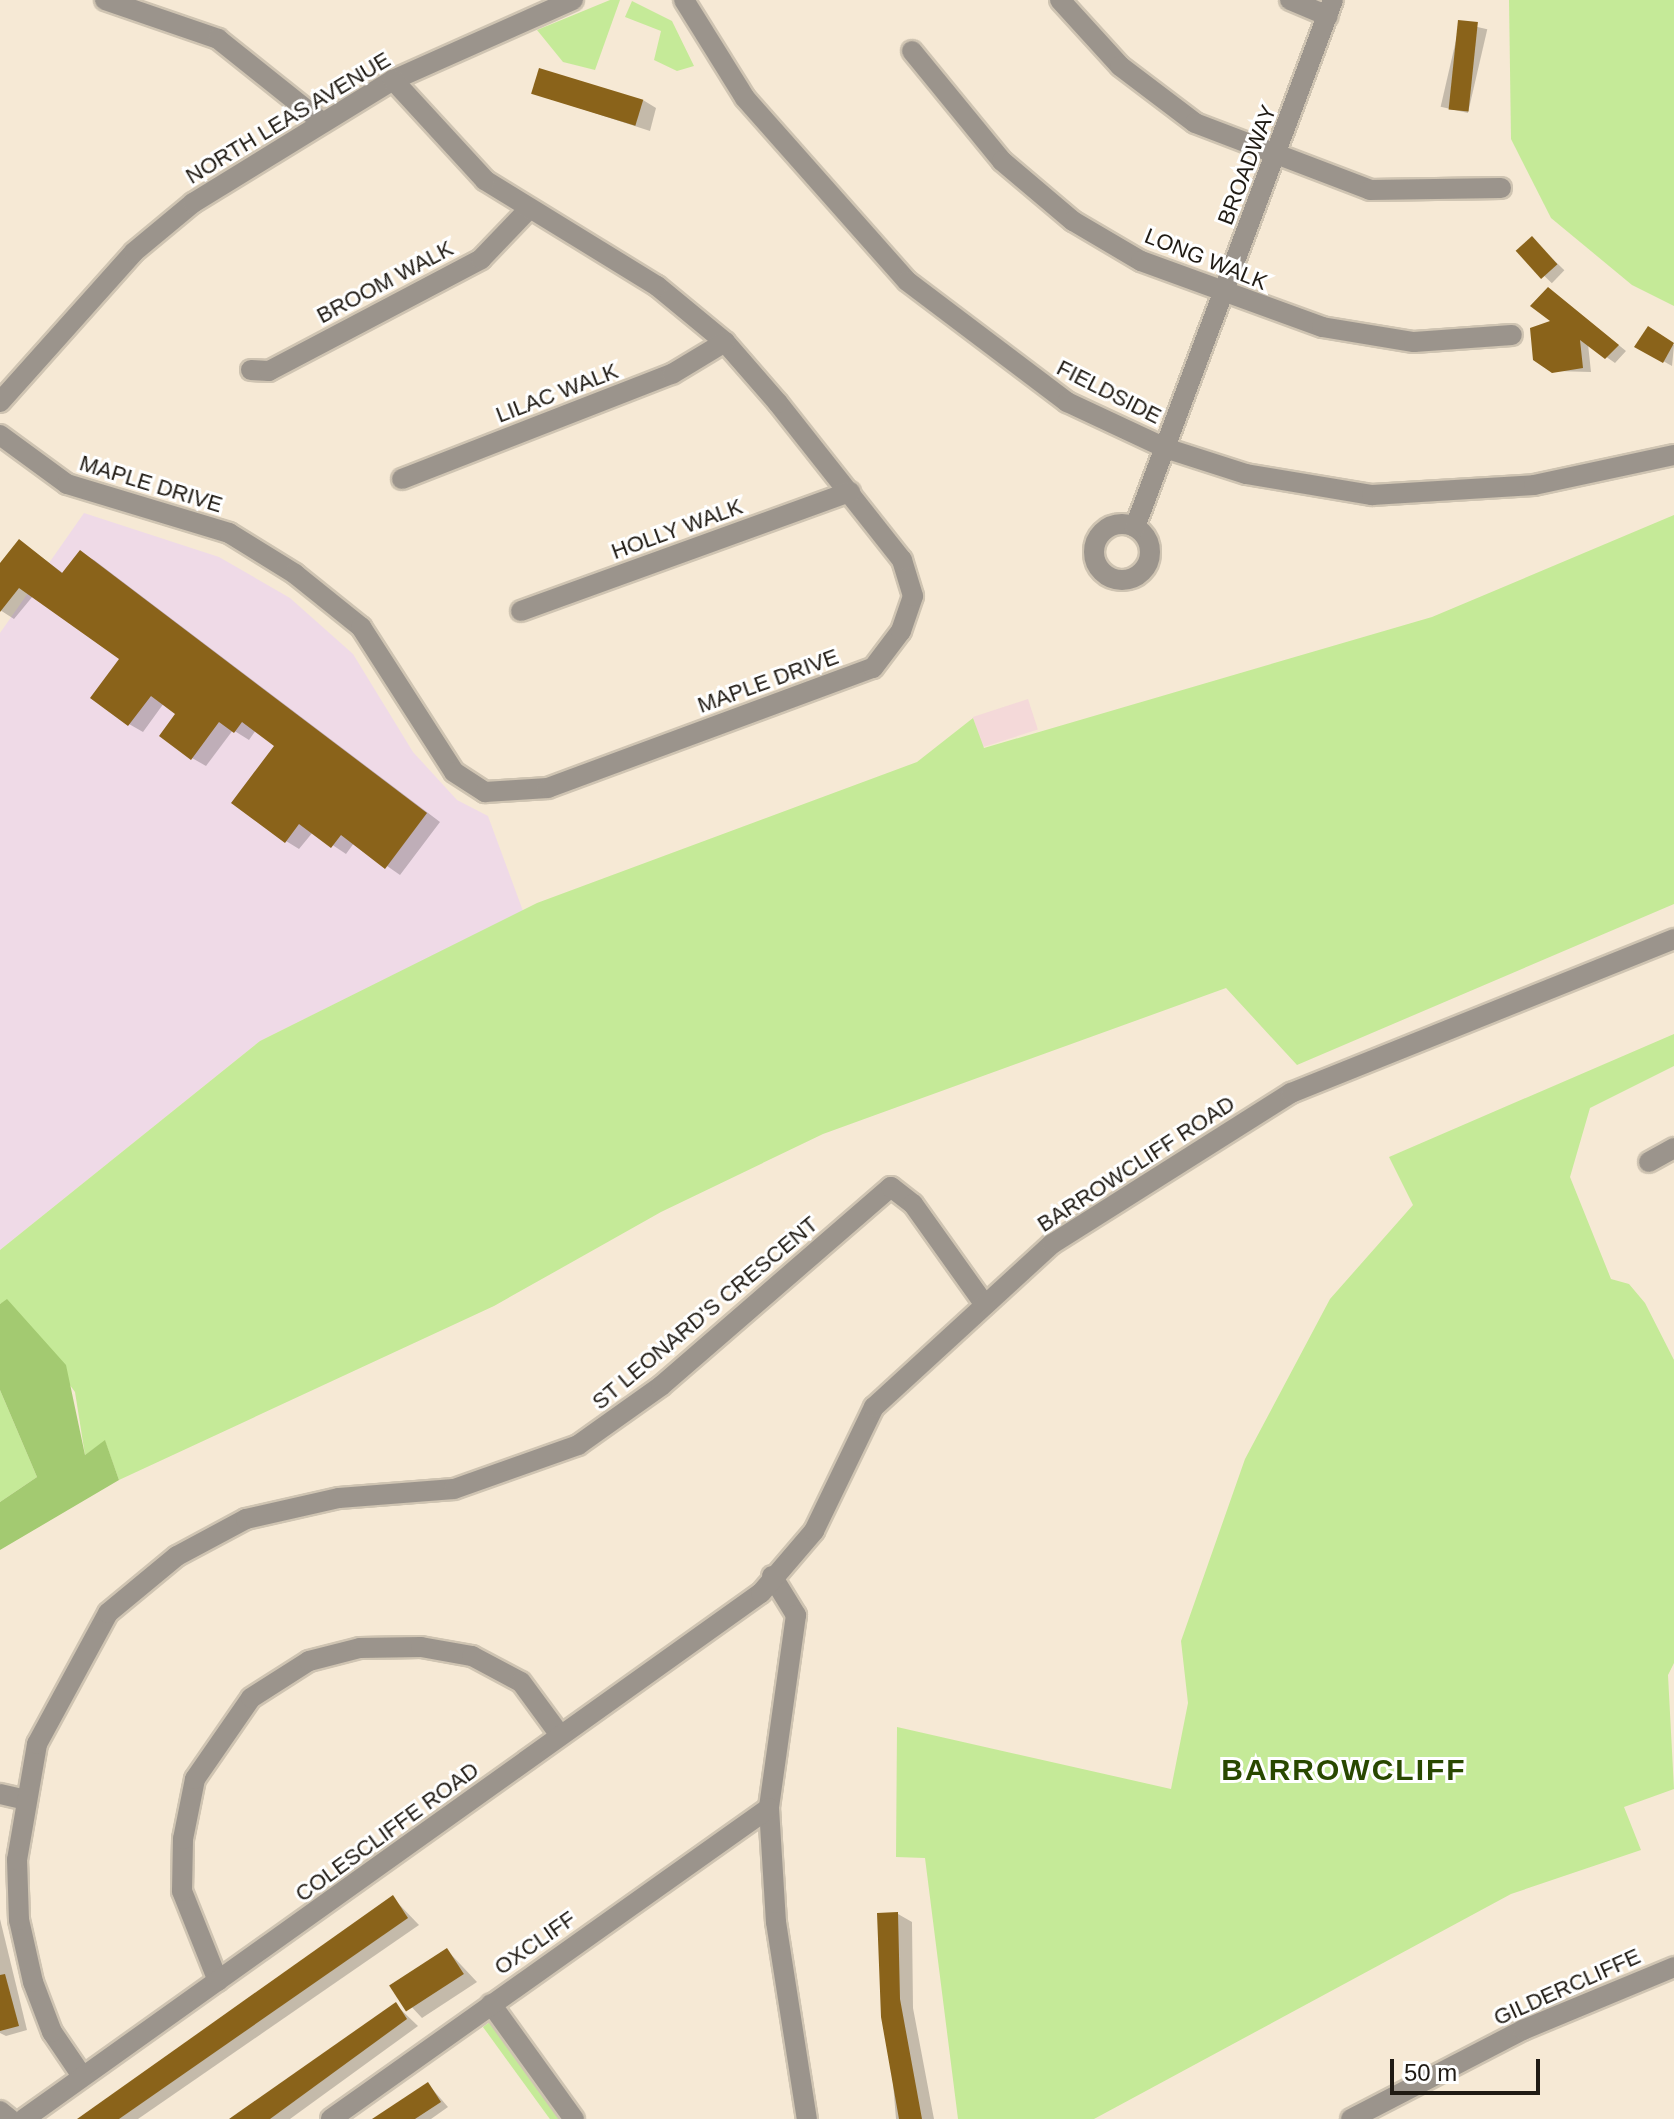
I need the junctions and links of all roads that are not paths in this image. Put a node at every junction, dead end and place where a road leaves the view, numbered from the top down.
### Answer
1 (105, 0) edge
2 (573, 0) edge
3 (684, 0) edge
4 (1060, 0) edge
5 (1290, 0) edge
6 (1330, 8) edge
7 (912, 51) dead end
8 (393, 80) junction
9 (322, 122) junction
10 (1276, 157) junction
11 (1501, 188) dead end
12 (527, 211) junction
13 (1222, 295) junction
14 (1512, 335) dead end
15 (725, 342) junction
16 (251, 370) dead end
17 (0, 402) edge
18 (0, 435) edge
19 (1165, 448) junction
20 (1674, 455) edge
21 (402, 479) dead end
22 (850, 492) junction
23 (1135, 527) dead end
24 (521, 611) dead end
25 (1674, 939) edge
26 (1674, 1148) edge
27 (1649, 1162) dead end
28 (985, 1305) junction
29 (772, 1576) junction
30 (560, 1735) junction
31 (0, 1794) edge
32 (26, 1800) junction
33 (769, 1808) junction
34 (1674, 1967) edge
35 (218, 1981) junction
36 (491, 2004) junction
37 (82, 2076) junction
38 (0, 2111) edge
39 (10, 2119) edge
40 (24, 2119) edge
41 (331, 2119) edge
42 (574, 2119) edge
43 (807, 2119) edge
44 (1351, 2119) edge

1 - 9 street
2 - 8 street, NORTH LEAS AVENUE
3 - 19 street, FIELDSIDE
4 - 10 street
5 - 6 street
6 - 10 street, BROADWAY
7 - 13 street, LONG WALK
8 - 9 street, NORTH LEAS AVENUE
8 - 12 street, MAPLE DRIVE
9 - 17 street, NORTH LEAS AVENUE
10 - 11 street
10 - 13 street, BROADWAY
12 - 15 street, MAPLE DRIVE
12 - 16 street, BROOM WALK
13 - 14 street, LONG WALK
13 - 19 street, BROADWAY
15 - 21 street, LILAC WALK
15 - 22 street, MAPLE DRIVE
18 - 22 street, MAPLE DRIVE
19 - 20 street, FIELDSIDE
19 - 23 street, BROADWAY
22 - 24 street, HOLLY WALK
25 - 28 street, BARROWCLIFF ROAD
26 - 27 street
28 - 29 street, BARROWCLIFF ROAD
28 - 32 street, ST LEONARD'S CRESCENT
29 - 30 street, COLESCLIFFE ROAD
29 - 33 street
30 - 35 street, COLESCLIFFE ROAD
30 - 35 street
31 - 32 street
32 - 37 street, ST LEONARD'S CRESCENT
33 - 36 street, OXCLIFF
33 - 43 street
34 - 44 street, GILDERCLIFFE
35 - 37 street, COLESCLIFFE ROAD
36 - 41 street, OXCLIFF
36 - 42 street
37 - 40 street, COLESCLIFFE ROAD
38 - 39 street

